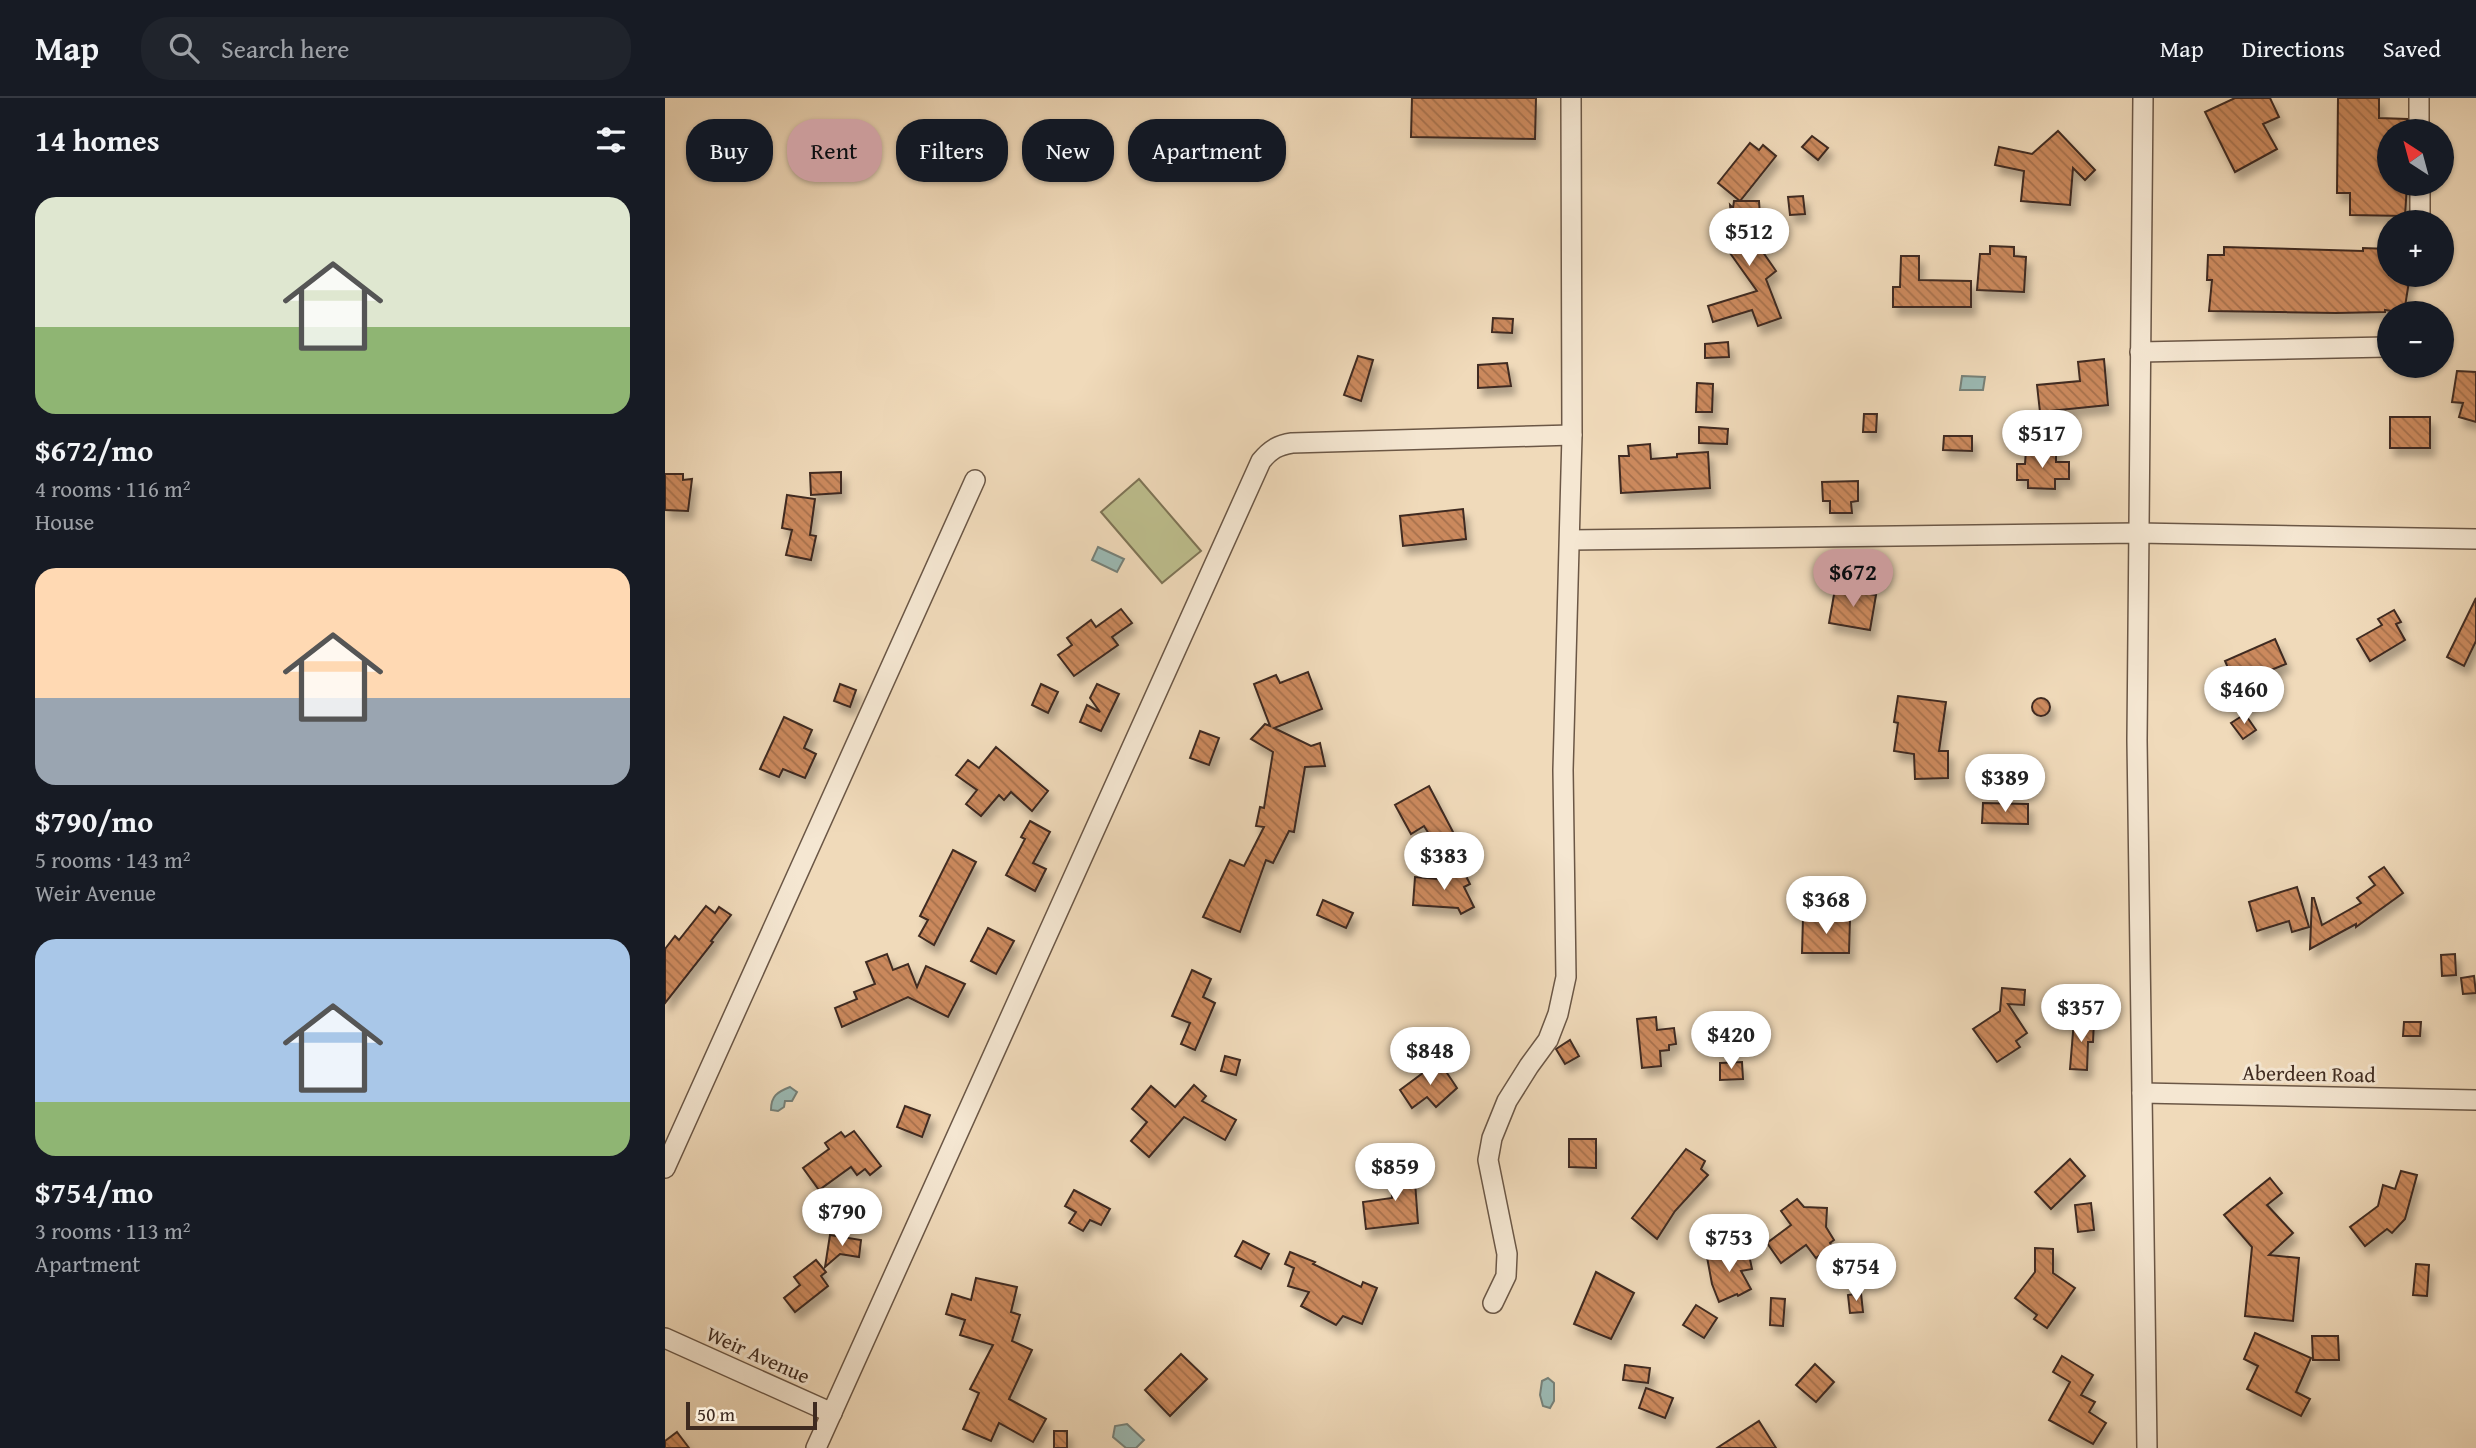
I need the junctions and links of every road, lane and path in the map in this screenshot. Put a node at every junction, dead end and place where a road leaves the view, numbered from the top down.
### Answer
1 (1571, 98) edge
2 (2143, 98) edge
3 (2419, 98) edge
4 (2419, 119) edge
5 (2377, 347) edge
6 (2140, 352) junction
7 (1572, 435) junction
8 (975, 480) dead end
9 (2138, 533) junction
10 (2476, 539) edge
11 (1570, 541) junction
12 (2142, 1093) junction
13 (2476, 1100) edge
14 (665, 1168) edge
15 (1493, 1303) dead end
16 (665, 1338) edge
17 (832, 1413) junction
18 (816, 1448) edge
19 (2147, 1448) edge

1 - 7 street
2 - 6 street
3 - 4 street
5 - 6 street
6 - 9 street
7 - 11 street
7 - 17 street
8 - 14 street
9 - 10 street
9 - 11 street
9 - 12 street
11 - 15 street
12 - 13 street, Aberdeen Road
12 - 19 street
16 - 17 street, Weir Avenue
17 - 18 street

